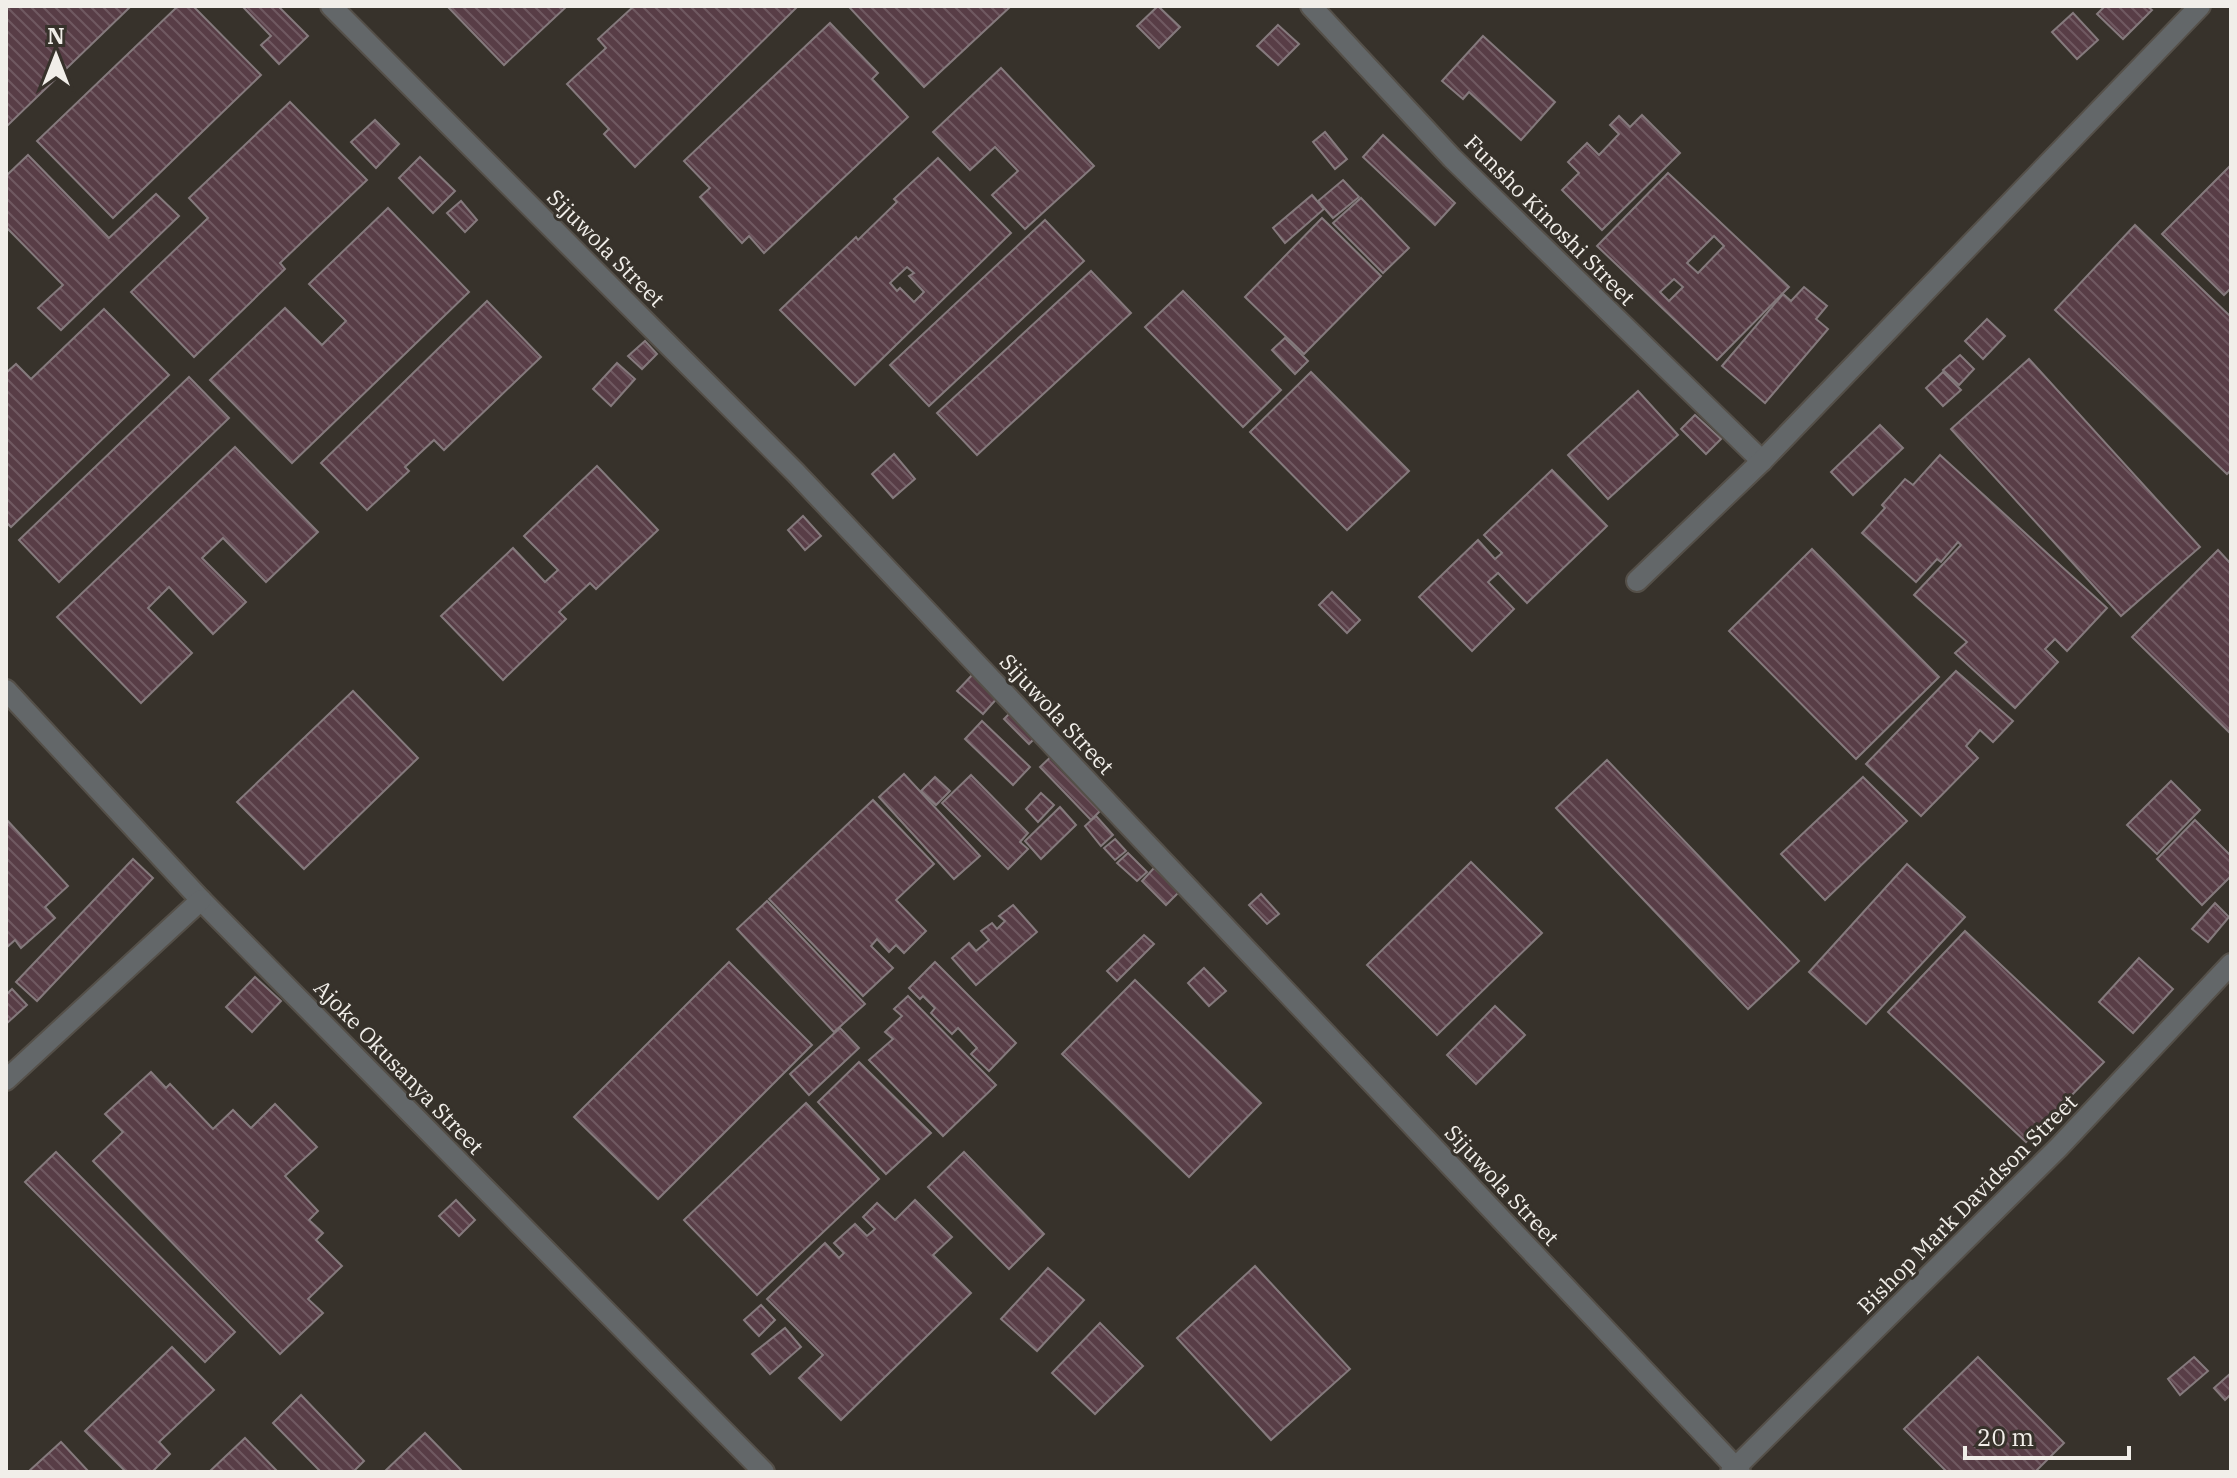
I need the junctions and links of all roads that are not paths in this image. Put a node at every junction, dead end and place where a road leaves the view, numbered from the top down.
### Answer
1 (331, 6) edge
2 (1311, 6) edge
3 (2200, 6) edge
4 (1762, 461) junction
5 (1637, 581) dead end
6 (6, 690) edge
7 (201, 900) junction
8 (2231, 964) edge
9 (6, 1080) edge
10 (1735, 1471) edge
11 (764, 1472) edge

1 - 10 street, Sijuwola Street
2 - 4 street, Funsho Kinoshi Street
3 - 4 street
4 - 5 street
6 - 7 street, Ajoke Okusanya Street
7 - 9 street
7 - 11 street, Ajoke Okusanya Street
8 - 10 street, Bishop Mark Davidson Street

